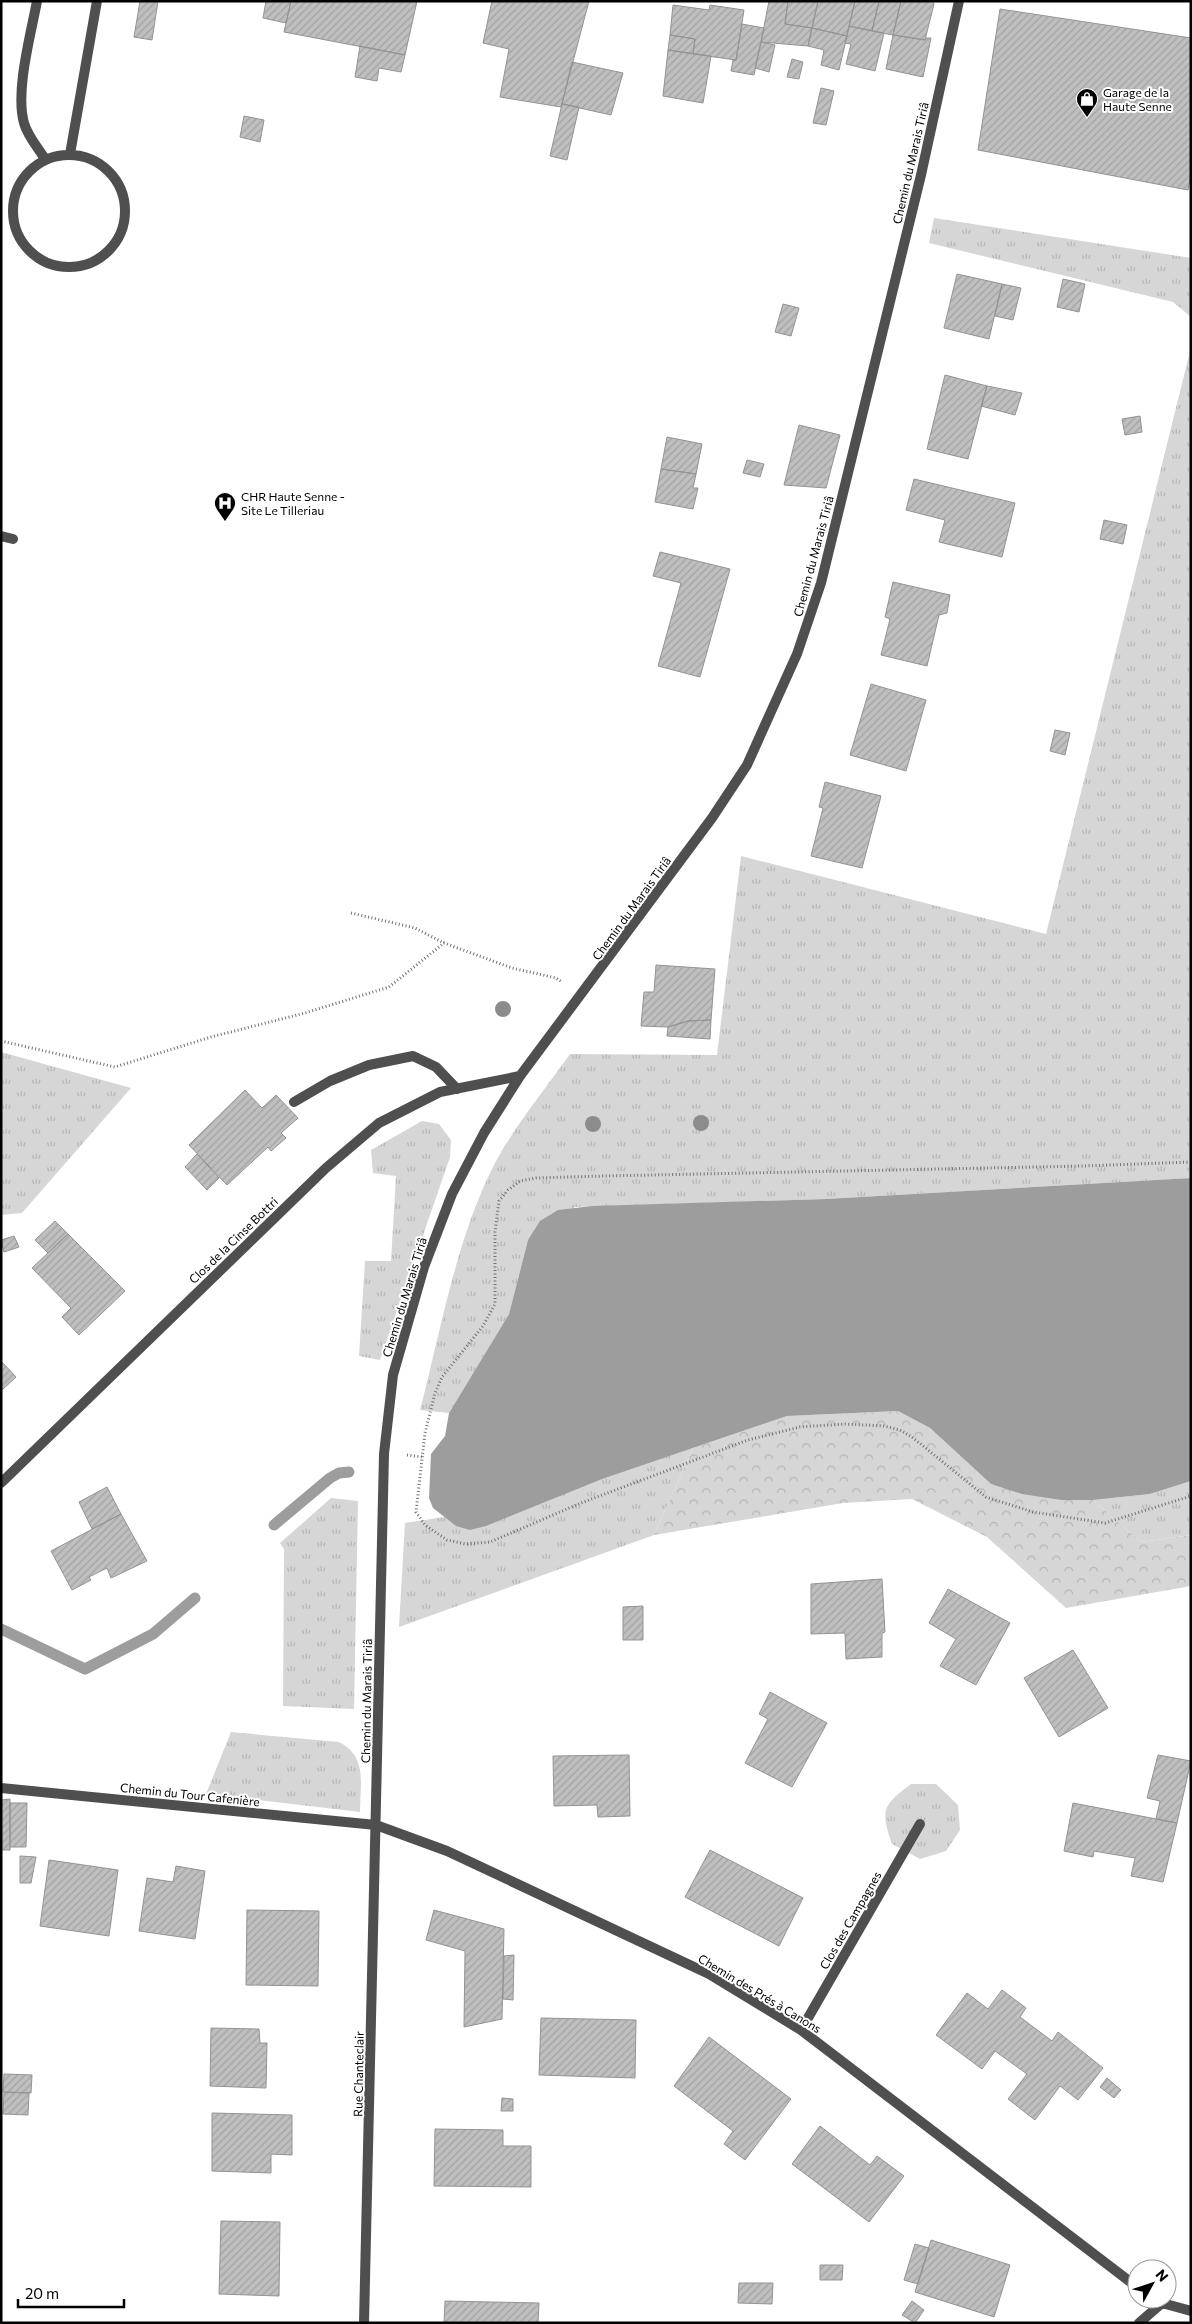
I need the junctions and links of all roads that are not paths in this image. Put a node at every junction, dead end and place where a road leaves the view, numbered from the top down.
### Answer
1 (37, 1) edge
2 (97, 1) edge
3 (959, 1) edge
4 (70, 154) junction
5 (45, 159) junction
6 (1, 536) edge
7 (13, 539) dead end
8 (520, 1076) junction
9 (457, 1089) junction
10 (294, 1102) dead end
11 (1, 1483) edge
12 (1, 1788) edge
13 (920, 1824) dead end
14 (376, 1825) junction
15 (801, 2030) junction
16 (1127, 2279) edge
17 (1177, 2307) edge
18 (1151, 2309) edge
19 (1191, 2311) edge
20 (364, 2323) edge
21 (1139, 2323) edge

1 - 5 street
2 - 4 street
3 - 8 street, Chemin du Marais Tiriâ
4 - 5 street
4 - 5 street
6 - 7 street
8 - 9 street, Clos de la Cinse Bottri
8 - 14 street, Chemin du Marais Tiriâ
9 - 10 street
9 - 11 street, Clos de la Cinse Bottri
12 - 14 street, Chemin du Tour Cafenière
13 - 15 street, Clos des Campagnes
14 - 15 street, Chemin des Prés à Canons
14 - 20 street, Rue Chanteclair
15 - 16 street, Chemin des Prés à Canons
17 - 19 street
18 - 21 street

